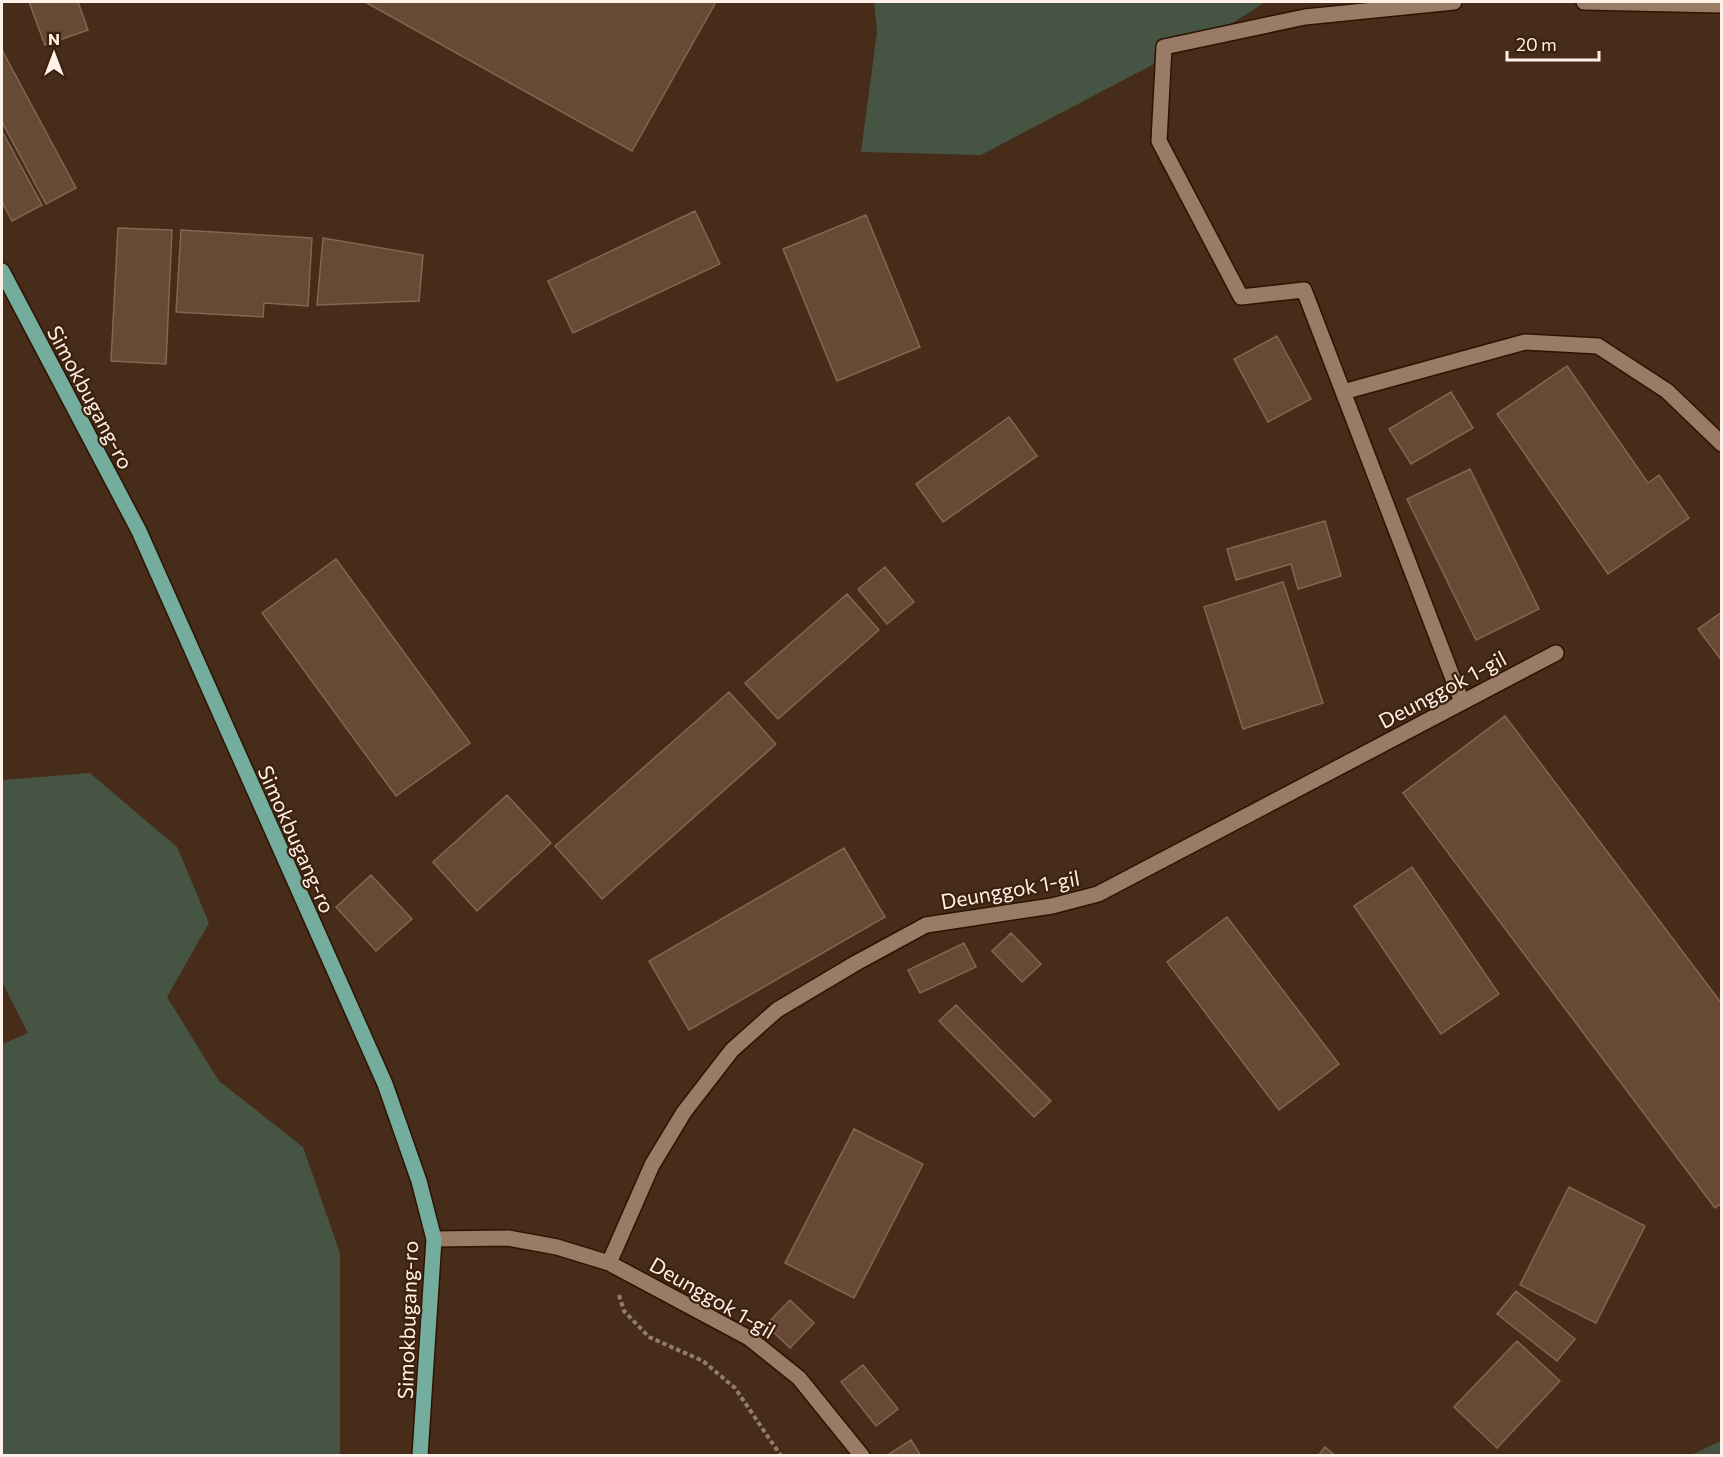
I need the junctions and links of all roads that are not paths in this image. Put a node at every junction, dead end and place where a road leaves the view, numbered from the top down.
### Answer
1 (1454, 2) edge
2 (1584, 2) edge
3 (1722, 5) edge
4 (2, 271) edge
5 (1343, 392) junction
6 (1722, 444) edge
7 (1556, 653) dead end
8 (1462, 702) junction
9 (434, 1239) junction
10 (609, 1263) junction
11 (420, 1455) edge
12 (862, 1455) edge

1 - 5 street
2 - 3 street
4 - 9 main road, Simokbugang-ro
5 - 6 street
5 - 8 street
7 - 8 street, Deunggok 1-gil
8 - 10 street, Deunggok 1-gil
9 - 10 street, Deunggok 1-gil
9 - 11 main road, Simokbugang-ro
10 - 12 street, Deunggok 1-gil

